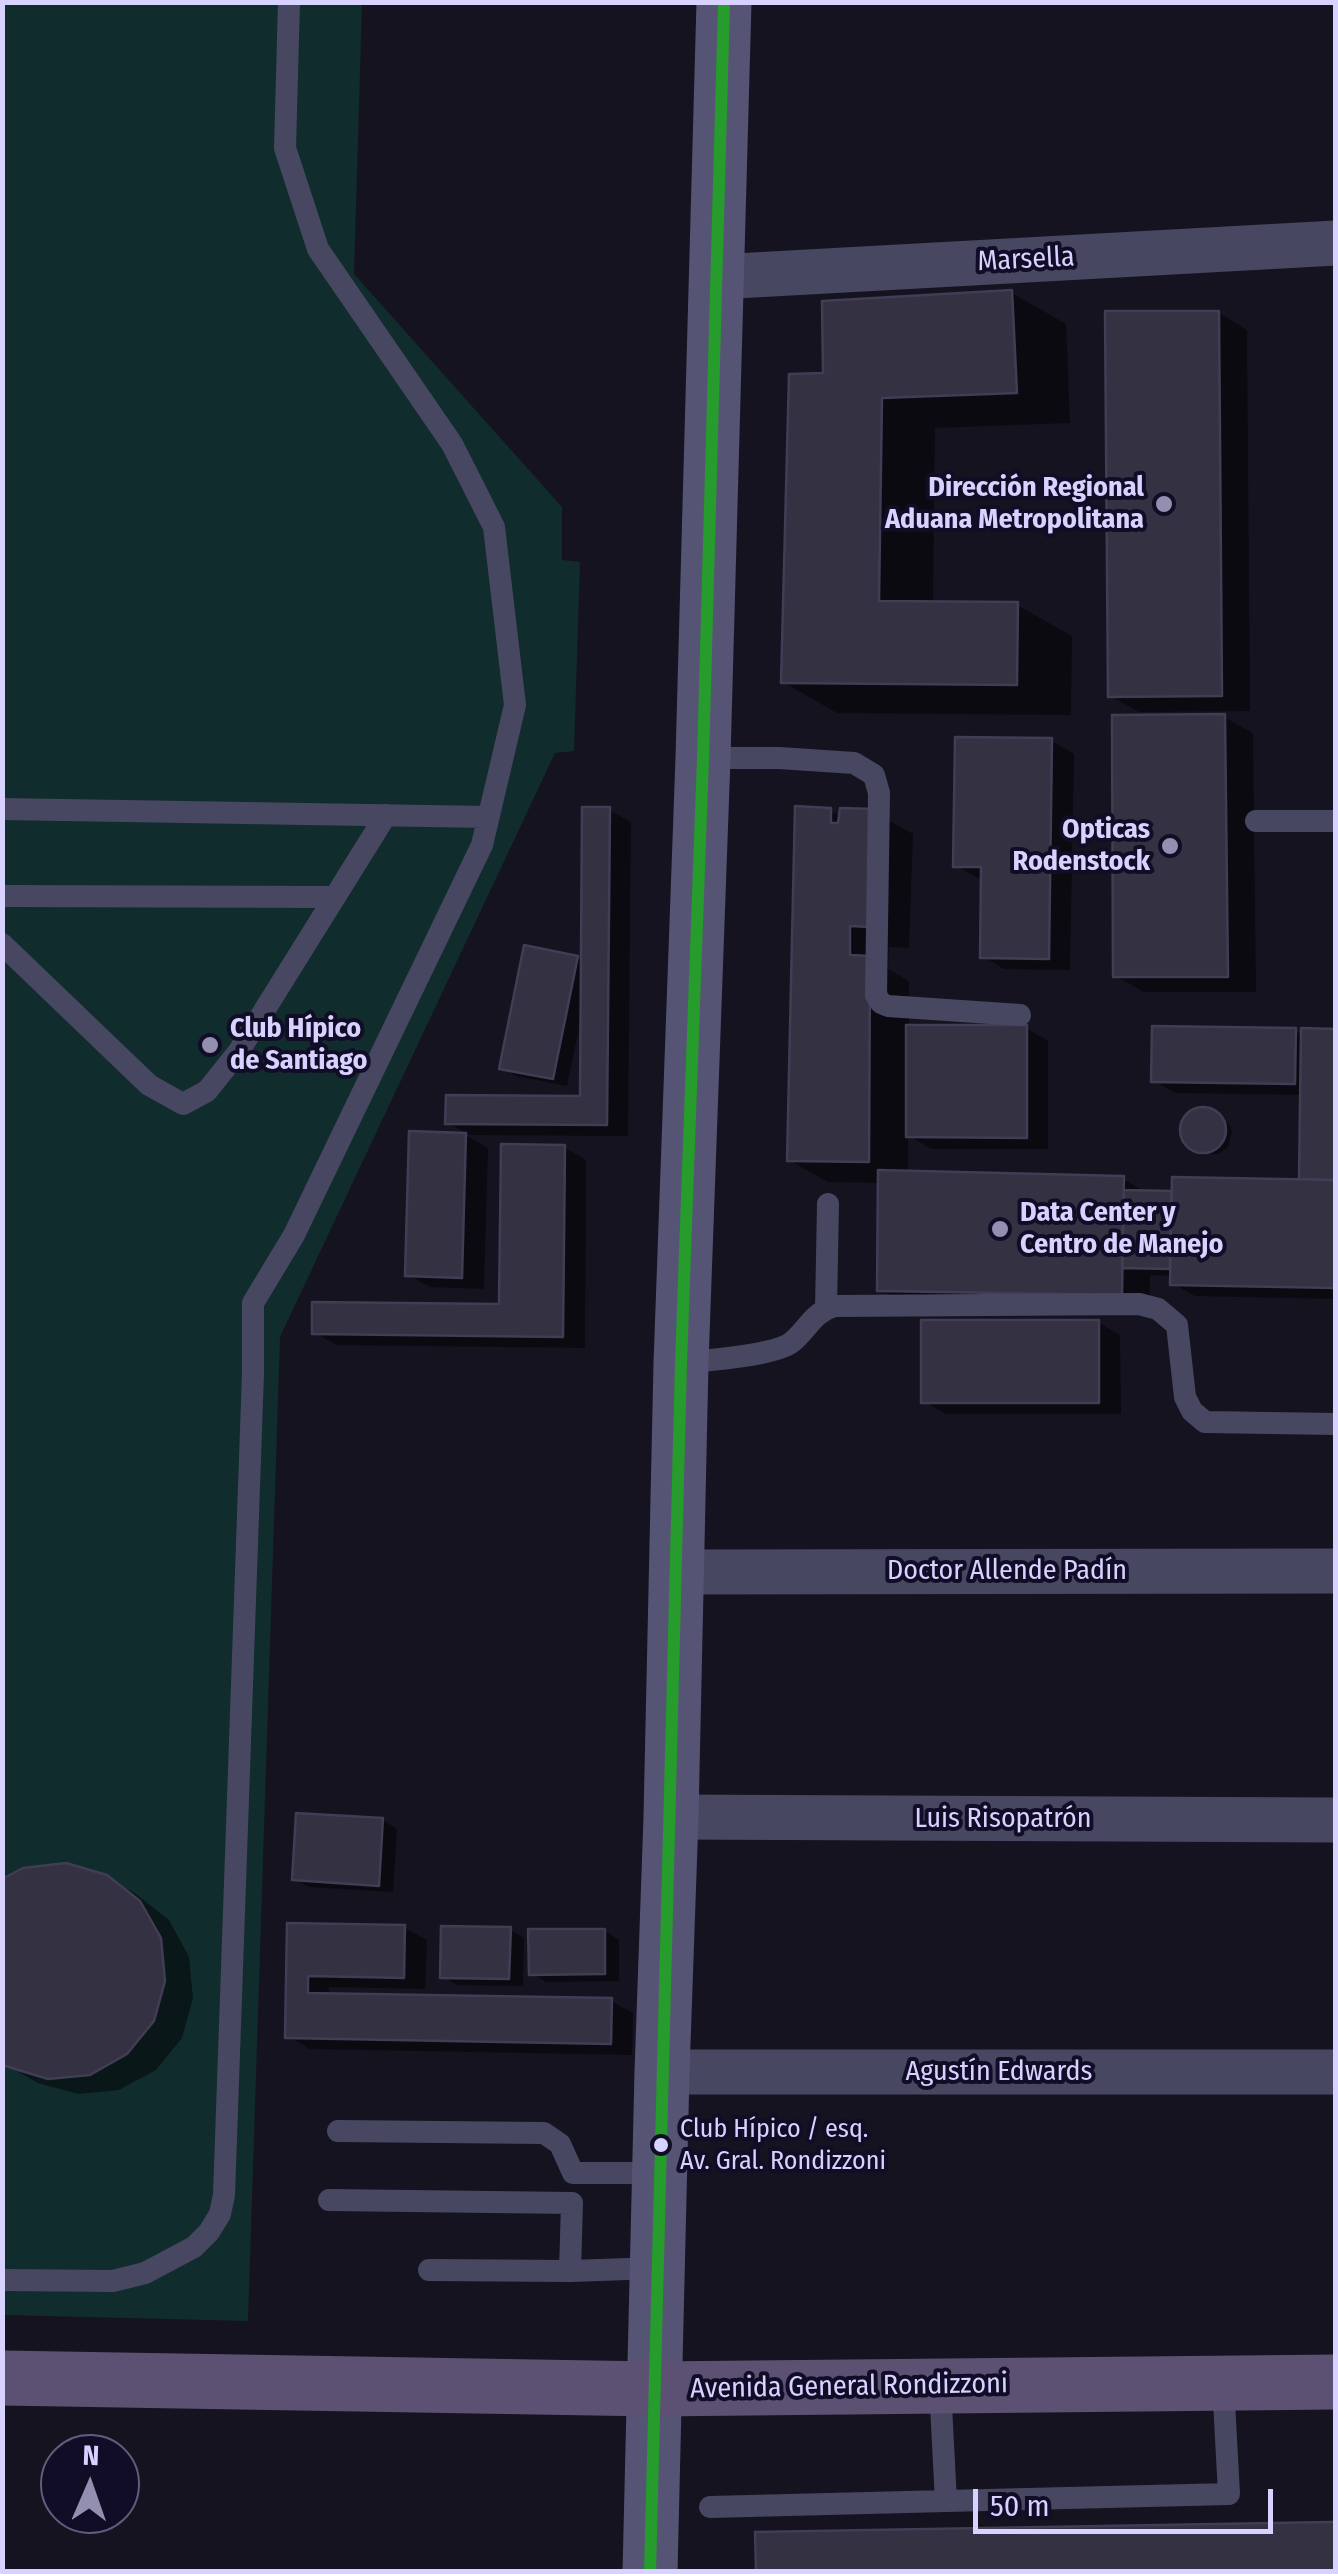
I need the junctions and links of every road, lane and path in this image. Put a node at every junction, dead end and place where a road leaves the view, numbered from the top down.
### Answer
1 (289, 2) edge
2 (724, 2) edge
3 (1336, 243) edge
4 (718, 276) junction
5 (703, 758) junction
6 (2, 809) edge
7 (386, 816) junction
8 (488, 817) junction
9 (1256, 820) dead end
10 (1336, 821) edge
11 (2, 896) edge
12 (335, 898) junction
13 (2, 944) edge
14 (1020, 1015) dead end
15 (828, 1204) dead end
16 (826, 1309) junction
17 (681, 1363) junction
18 (1336, 1424) edge
19 (1336, 1571) edge
20 (678, 1572) junction
21 (672, 1817) junction
22 (1336, 1820) edge
23 (662, 2072) junction
24 (1336, 2072) edge
25 (338, 2131) dead end
26 (573, 2173) junction
27 (660, 2173) junction
28 (329, 2200) dead end
29 (572, 2204) junction
30 (657, 2268) junction
31 (429, 2270) dead end
32 (570, 2271) junction
33 (2, 2280) edge
34 (2, 2378) edge
35 (1336, 2382) edge
36 (1223, 2383) junction
37 (940, 2386) junction
38 (654, 2389) junction
39 (946, 2501) junction
40 (710, 2507) dead end
41 (650, 2572) edge

1 - 8 lane
2 - 4 main road
3 - 4 street, Marsella
4 - 5 main road
5 - 14 lane
5 - 17 main road
6 - 7 lane
7 - 8 lane
7 - 12 lane
8 - 33 lane
9 - 10 lane
11 - 12 lane
12 - 13 lane
15 - 16 lane
16 - 17 lane
16 - 18 lane
17 - 20 main road
19 - 20 street, Doctor Allende Padín
20 - 21 main road
21 - 22 street, Luis Risopatrón
21 - 23 main road
23 - 24 street, Agustín Edwards
23 - 27 main road
25 - 26 lane
26 - 27 lane
26 - 29 lane
27 - 30 main road
28 - 29 lane
29 - 32 lane
30 - 32 lane
30 - 38 main road
31 - 32 lane
34 - 38 main road, Avenida General Rondizzoni
35 - 36 main road, Avenida General Rondizzoni
36 - 37 main road, Avenida General Rondizzoni
36 - 39 lane
37 - 38 main road, Avenida General Rondizzoni
37 - 39 lane
38 - 41 main road
39 - 40 lane

